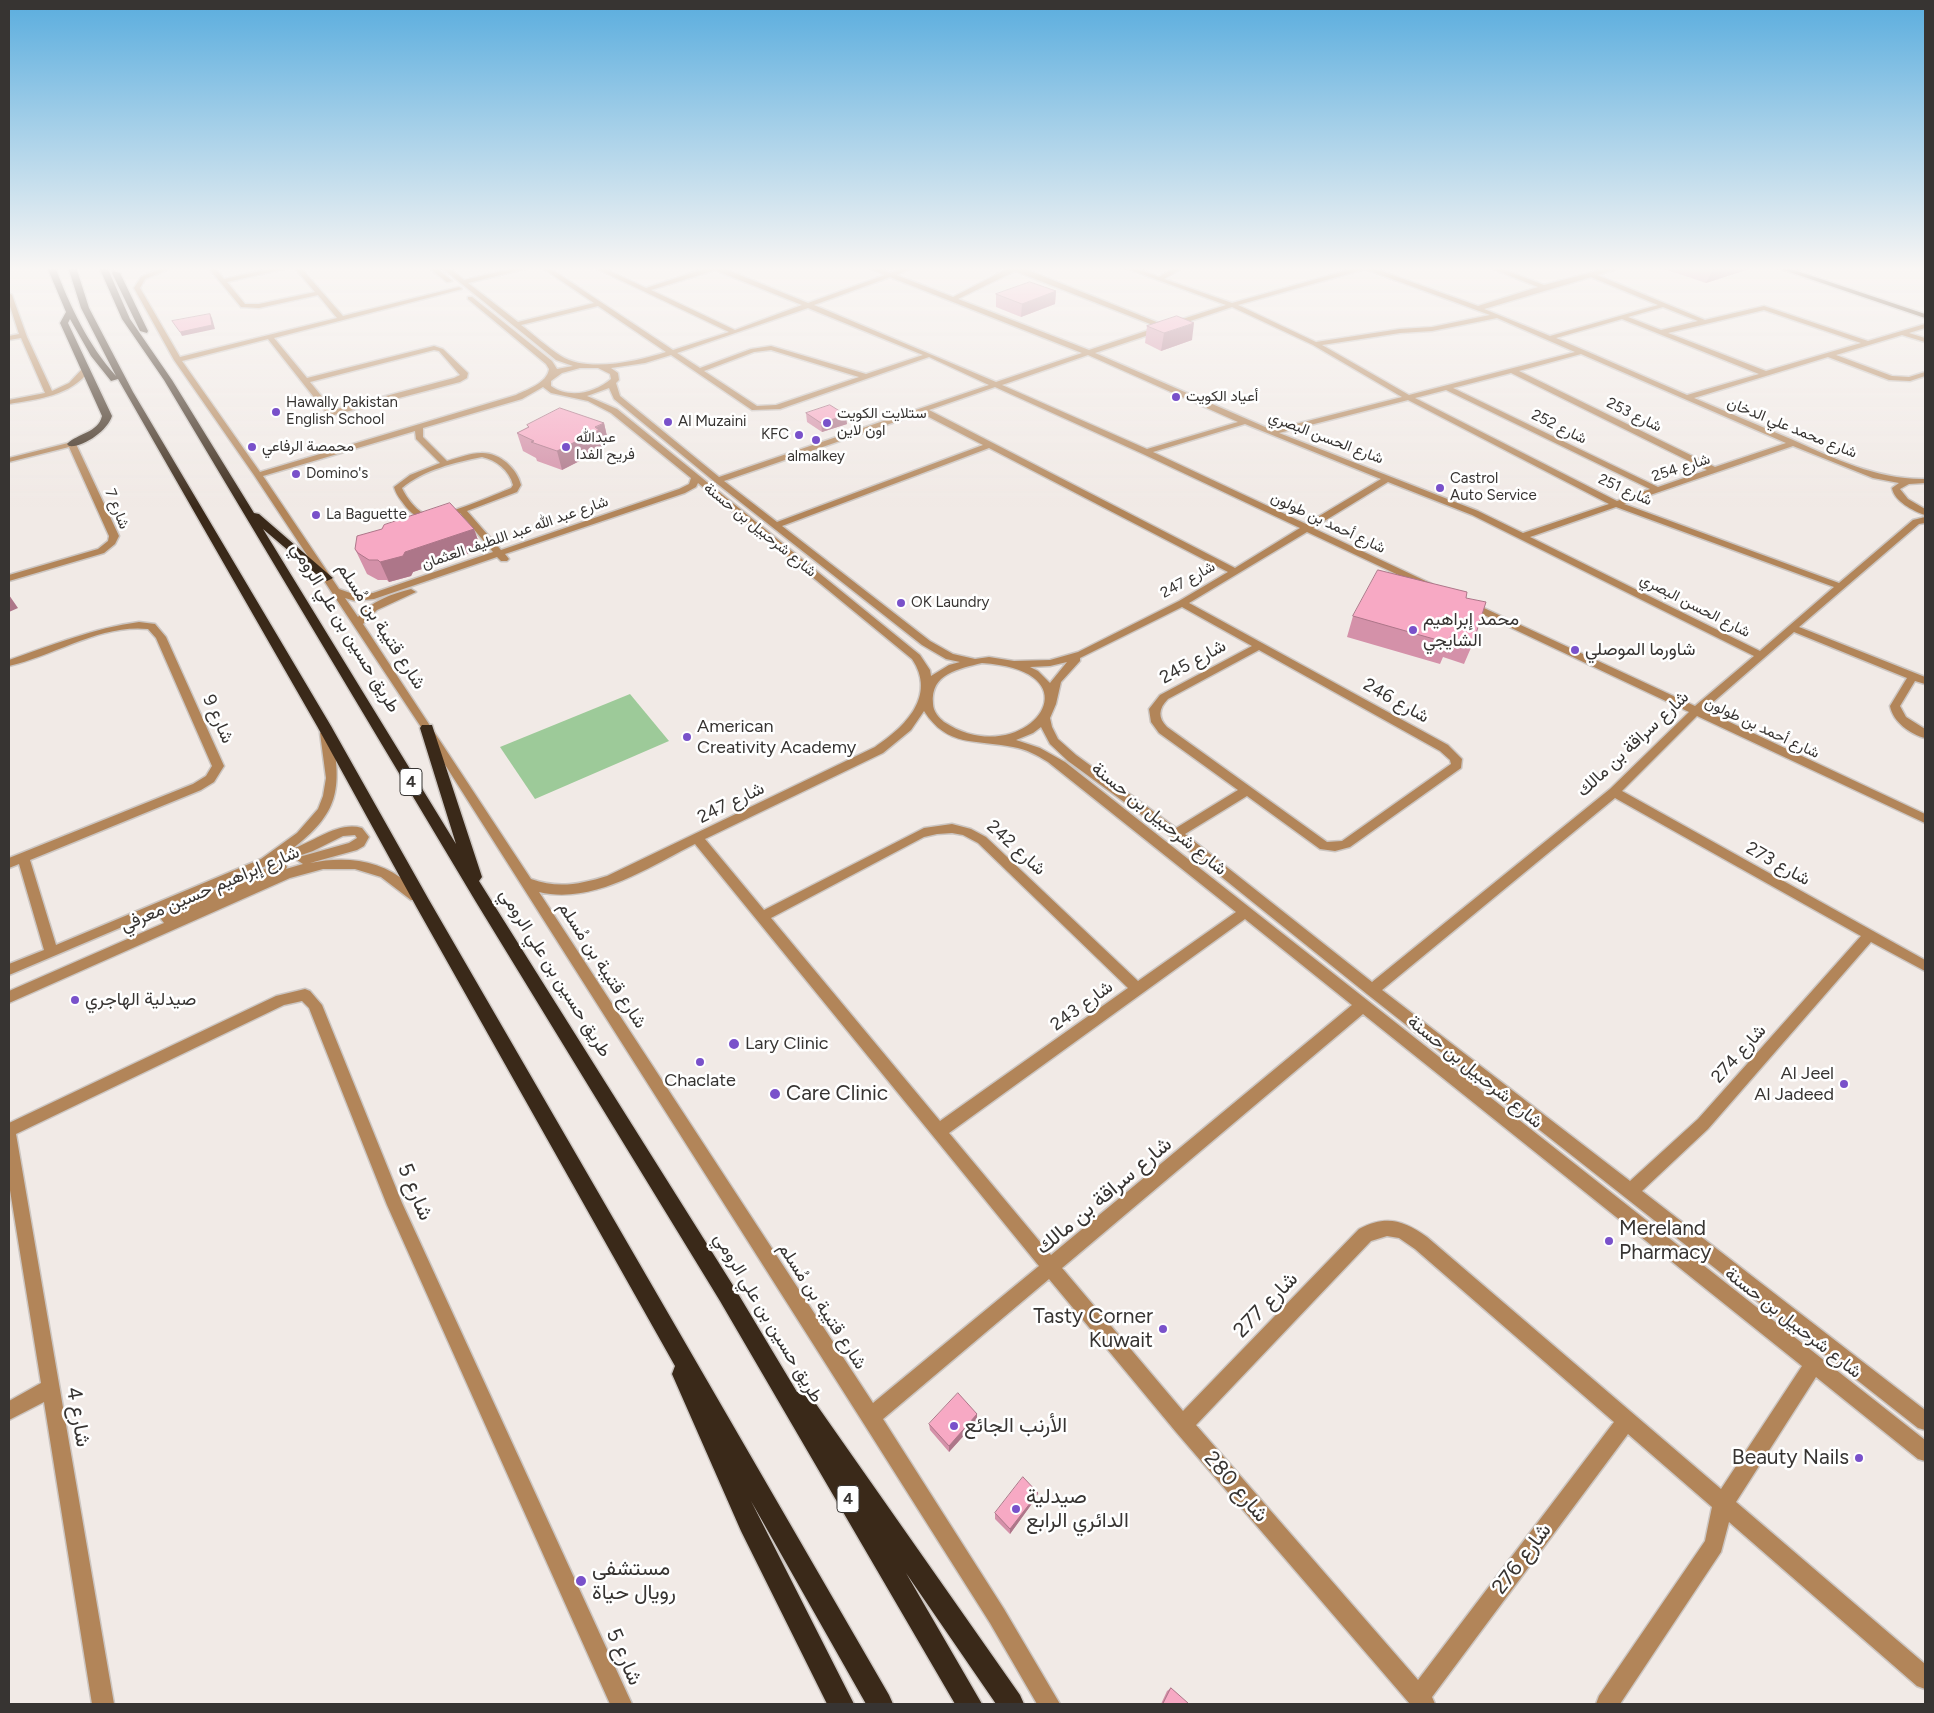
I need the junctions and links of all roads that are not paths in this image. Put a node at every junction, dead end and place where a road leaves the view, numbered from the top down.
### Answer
1 (28, 347) edge
2 (75, 347) edge
3 (91, 347) edge
4 (105, 347) edge
5 (145, 347) edge
6 (152, 347) edge
7 (170, 347) edge
8 (233, 347) edge
9 (277, 347) edge
10 (530, 347) edge
11 (545, 347) edge
12 (664, 347) edge
13 (688, 347) edge
14 (909, 347) edge
15 (1074, 347) edge
16 (1106, 347) edge
17 (1320, 347) edge
18 (1570, 347) edge
19 (1699, 347) edge
20 (1855, 347) edge
21 (672, 352) junction
22 (1582, 352) junction
23 (1089, 353) junction
24 (929, 355) junction
25 (1828, 355) junction
26 (178, 360) junction
27 (645, 361) junction
28 (586, 366) junction
29 (601, 367) junction
30 (86, 370) junction
31 (700, 370) junction
32 (1514, 371) junction
33 (1766, 374) junction
34 (1925, 374) edge
35 (552, 375) junction
36 (864, 376) junction
37 (168, 380) junction
38 (304, 381) junction
39 (614, 381) junction
40 (546, 382) junction
41 (997, 386) junction
42 (1448, 388) junction
43 (129, 392) junction
44 (49, 393) junction
45 (567, 394) junction
46 (519, 397) junction
47 (1408, 397) junction
48 (1685, 398) junction
49 (9, 402) edge
50 (922, 410) junction
51 (1245, 422) junction
52 (419, 427) junction
53 (1271, 433) junction
54 (72, 444) junction
55 (1791, 444) junction
56 (989, 445) junction
57 (1146, 452) junction
58 (9, 460) edge
59 (445, 464) junction
60 (1716, 471) junction
61 (258, 475) junction
62 (1876, 476) junction
63 (695, 477) junction
64 (1388, 478) junction
65 (718, 480) junction
66 (1925, 481) edge
67 (1907, 482) junction
68 (1658, 490) junction
69 (1896, 490) junction
70 (715, 493) junction
71 (1616, 504) junction
72 (244, 507) junction
73 (462, 510) junction
74 (1921, 510) edge
75 (1921, 521) edge
76 (776, 525) junction
77 (1306, 528) junction
78 (1523, 536) junction
79 (502, 556) junction
80 (1235, 572) junction
81 (9, 578) edge
82 (328, 578) junction
83 (1839, 586) junction
84 (335, 591) junction
85 (1440, 592) edge
86 (1458, 600) edge
87 (1182, 603) junction
88 (358, 625) junction
89 (1792, 628) junction
90 (1259, 646) junction
91 (1082, 654) junction
92 (1762, 656) junction
93 (972, 662) junction
94 (9, 663) edge
95 (1015, 664) junction
96 (1913, 676) junction
97 (1925, 681) edge
98 (926, 692) junction
99 (1052, 700) junction
100 (1695, 712) junction
101 (1045, 719) junction
102 (324, 726) junction
103 (427, 728) junction
104 (1925, 734) edge
105 (993, 740) junction
106 (1246, 791) junction
107 (1614, 792) junction
108 (1925, 818) edge
109 (1176, 834) junction
110 (698, 839) junction
111 (1335, 847) joint
112 (23, 858) junction
113 (265, 862) junction
114 (9, 863) edge
115 (526, 882) junction
116 (480, 898) junction
117 (423, 904) junction
118 (1245, 912) junction
119 (762, 917) junction
120 (1870, 935) junction
121 (128, 945) junction
122 (51, 952) junction
123 (1925, 966) edge
124 (9, 970) edge
125 (1138, 989) junction
126 (1372, 990) junction
127 (9, 997) edge
128 (1363, 1005) junction
129 (9, 1130) edge
130 (940, 1131) junction
131 (9, 1137) edge
132 (1630, 1192) junction
133 (1051, 1268) junction
134 (726, 1294) junction
135 (651, 1302) junction
136 (1815, 1363) junction
137 (50, 1388) junction
138 (9, 1411) edge
139 (871, 1417) junction
140 (1626, 1420) junction
141 (1925, 1421) edge
142 (1183, 1425) junction
143 (1925, 1452) edge
144 (1722, 1504) junction
145 (1925, 1678) edge
146 (1421, 1701) edge
147 (103, 1704) edge
148 (621, 1704) edge
149 (841, 1704) edge
150 (880, 1704) edge
151 (969, 1704) edge
152 (1011, 1704) edge
153 (1049, 1704) edge
154 (1607, 1704) edge

1 - 44 street
2 - 30 highway
3 - 43 highway
4 - 43 highway
5 - 37 highway, طريق حسين بن علي الرومي / 4
6 - 37 highway
7 - 26 street, شارع قتيبة بن مُسلم
8 - 26 street
9 - 38 street
10 - 35 street
11 - 28 street
12 - 21 street
13 - 21 street
14 - 24 street, شارع أحمد بن طولون
15 - 23 street, شارع الحسن البصري
16 - 23 street
17 - 47 street, شارع 251
18 - 22 street, شارع محمد علي الدخان
19 - 33 street
20 - 25 street
21 - 27 street
21 - 31 street
22 - 32 street
22 - 48 street, شارع محمد علي الدخان
23 - 41 street
23 - 51 street, شارع الحسن البصري
24 - 36 street
24 - 41 street, شارع أحمد بن طولون
25 - 33 street
25 - 34 street
26 - 61 street, شارع قتيبة بن مُسلم
27 - 29 street
27 - 39 street
28 - 29 street
28 - 35 street
29 - 39 street, شارع شرحبيل بن حسنة
30 - 44 street
30 - 54 highway
31 - 36 street
31 - 36 street
32 - 42 street
32 - 60 street, شارع 253
33 - 48 street
35 - 40 street
37 - 72 highway, طريق حسين بن علي الرومي / 4
38 - 38 street
39 - 45 street
39 - 65 street, شارع شرحبيل بن حسنة
40 - 45 street
40 - 46 street
41 - 50 street
41 - 57 street, شارع أحمد بن طولون
42 - 47 street
42 - 68 street, شارع 252
43 - 102 highway
44 - 49 street
45 - 46 street
45 - 63 street, شارع شرحبيل بن حسنة
46 - 52 street
47 - 53 street
47 - 71 street, شارع 251
48 - 55 street, شارع محمد علي الدخان
50 - 56 street
50 - 65 street
51 - 53 street, شارع الحسن البصري
51 - 57 street
52 - 59 street
52 - 61 street
53 - 64 street, شارع الحسن البصري
54 - 58 street
54 - 81 street, شارع 7
55 - 60 street, شارع 254
55 - 62 street, شارع محمد علي الدخان
56 - 76 street
56 - 80 street
57 - 77 street, شارع أحمد بن طولون
59 - 73 street
59 - 73 street
60 - 68 street, شارع 254
61 - 82 street, شارع قتيبة بن مُسلم
62 - 67 street, شارع محمد علي الدخان
62 - 69 street, شارع محمد علي الدخان
63 - 70 street, شارع شرحبيل بن حسنة
63 - 79 street, شارع عبد الله عبد اللطيف العثمان
64 - 77 street, شارع 247
64 - 78 street, شارع الحسن البصري
65 - 76 street, شارع شرحبيل بن حسنة
66 - 67 street, شارع محمد علي الدخان
67 - 69 street
68 - 71 street, شارع 254
69 - 74 street, شارع محمد علي الدخان
70 - 79 street, شارع عبد الله عبد اللطيف العثمان
70 - 98 street, شارع شرحبيل بن حسنة
71 - 78 street, شارع 254
71 - 83 street, شارع 251
72 - 82 highway
72 - 116 highway, طريق حسين بن علي الرومي / 4
73 - 79 street
74 - 75 street, شارع سراقة بن مالك
75 - 83 street, شارع سراقة بن مالك
76 - 93 street, شارع شرحبيل بن حسنة
77 - 80 street, شارع 247
77 - 85 street, شارع أحمد بن طولون
78 - 92 street, شارع الحسن البصري
79 - 84 street, شارع عبد الله عبد اللطيف العثمان
79 - 88 street, شارع عبد الله عبد اللطيف العثمان
80 - 87 street, شارع 247
82 - 84 street, شارع قتيبة بن مُسلم
83 - 89 street, شارع سراقة بن مالك
84 - 88 street, شارع قتيبة بن مُسلم
86 - 100 street, شارع أحمد بن طولون
87 - 90 street, شارع 246
87 - 91 street, شارع 247
88 - 103 street, شارع قتيبة بن مُسلم
89 - 92 street, شارع سراقة بن مالك
89 - 96 street
90 - 106 street, شارع 245
90 - 111 street, شارع 246
91 - 95 street, شارع 247
91 - 99 street, شارع 247
92 - 100 street, شارع سراقة بن مالك
93 - 95 street
93 - 98 street
94 - 112 street, شارع 9
95 - 99 street
96 - 97 street
96 - 104 street
98 - 105 street
98 - 110 street, شارع 247
99 - 101 street
100 - 107 street, شارع سراقة بن مالك
100 - 108 street, شارع أحمد بن طولون
101 - 105 street
101 - 109 street, شارع شرحبيل بن حسنة
102 - 113 street, شارع إبراهيم حسين معرفي
102 - 117 highway
103 - 115 street, شارع قتيبة بن مُسلم
103 - 116 highway
105 - 118 street, شارع شرحبيل بن حسنة
106 - 109 street
106 - 111 street, شارع 245
107 - 120 street, شارع 273
107 - 126 street, شارع سراقة بن مالك
109 - 126 street, شارع شرحبيل بن حسنة
110 - 115 street, شارع 247
110 - 119 street
112 - 114 street, شارع 9
112 - 122 street
113 - 121 street
113 - 122 street, شارع إبراهيم حسين معرفي
115 - 139 street, شارع قتيبة بن مُسلم
116 - 134 highway, طريق حسين بن علي الرومي / 4
117 - 121 street, شارع إبراهيم حسين معرفي
117 - 135 highway
118 - 125 street, شارع 243
118 - 128 street, شارع شرحبيل بن حسنة
119 - 125 street, شارع 242
119 - 130 street
120 - 123 street, شارع 273
120 - 132 street, شارع 274
121 - 127 street, شارع إبراهيم حسين معرفي
122 - 124 street, شارع إبراهيم حسين معرفي
125 - 130 street, شارع 243
126 - 132 street, شارع شرحبيل بن حسنة
128 - 133 street, شارع سراقة بن مالك
128 - 136 street, شارع شرحبيل بن حسنة
129 - 148 street, شارع 5
130 - 133 street
131 - 137 street, شارع 4
132 - 141 street, شارع شرحبيل بن حسنة
133 - 139 street, شارع سراقة بن مالك
133 - 142 street, شارع 280
134 - 151 highway, طريق حسين بن علي الرومي / 4
134 - 152 highway
135 - 149 highway
135 - 150 highway
136 - 143 street, شارع شرحبيل بن حسنة
136 - 144 street
137 - 138 street
137 - 147 street, شارع 4
139 - 153 street, شارع قتيبة بن مُسلم
140 - 142 street, شارع 277
140 - 144 street
140 - 146 street, شارع 276
142 - 146 street, شارع 280
144 - 145 street
144 - 154 street

